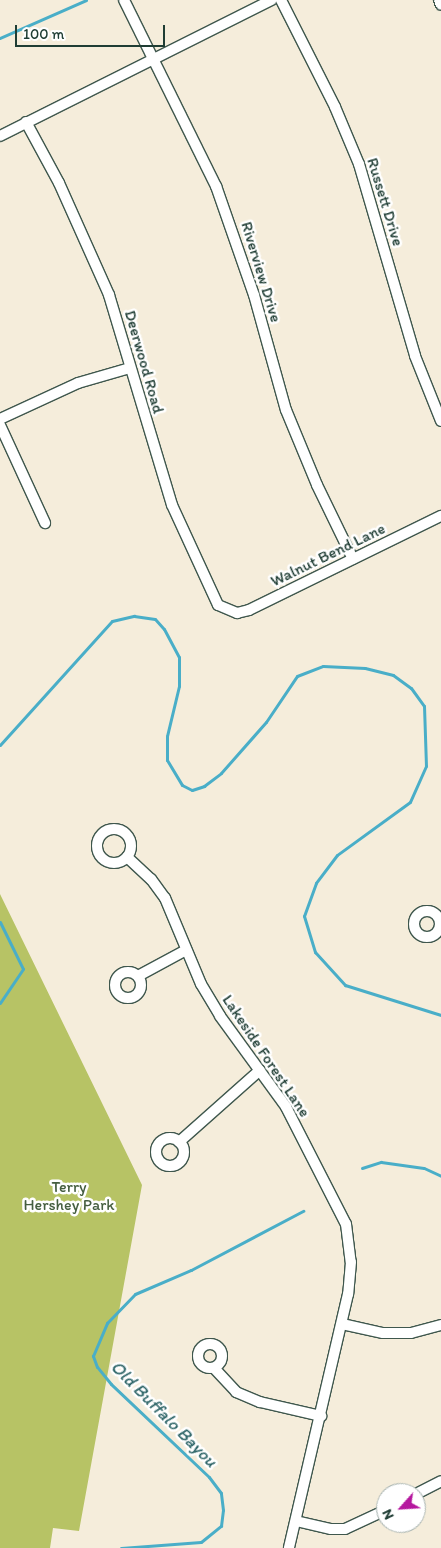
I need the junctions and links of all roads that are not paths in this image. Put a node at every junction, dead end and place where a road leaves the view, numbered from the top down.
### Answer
1 (125, 0) edge
2 (272, 0) edge
3 (281, 0) edge
4 (439, 0) edge
5 (441, 5) edge
6 (153, 60) junction
7 (26, 122) junction
8 (0, 136) edge
9 (130, 368) junction
10 (0, 419) edge
11 (441, 421) edge
12 (0, 425) edge
13 (441, 516) edge
14 (45, 523) dead end
15 (353, 559) junction
16 (227, 612) joint
17 (127, 856) dead end
18 (186, 950) junction
19 (138, 976) dead end
20 (260, 1070) junction
21 (179, 1142) dead end
22 (342, 1324) junction
23 (441, 1326) edge
24 (214, 1368) dead end
25 (321, 1416) junction
26 (441, 1481) edge
27 (426, 1489) edge
28 (376, 1515) edge
29 (296, 1521) junction
30 (289, 1548) edge

1 - 6 street, Riverview Drive
2 - 6 street
3 - 11 street, Russett Drive
4 - 5 street
6 - 7 street
6 - 15 street, Riverview Drive
7 - 8 street
7 - 9 street, Deerwood Road
9 - 10 street
9 - 16 street, Deerwood Road
12 - 14 street
13 - 15 street, Walnut Bend Lane
15 - 16 street, Walnut Bend Lane
17 - 18 street, Lakeside Forest Lane
18 - 19 street
18 - 20 street, Lakeside Forest Lane
20 - 21 street
20 - 22 street, Lakeside Forest Lane
22 - 23 street
22 - 25 street, Lakeside Forest Lane
24 - 25 street
25 - 29 street, Lakeside Forest Lane
26 - 27 street
28 - 29 street
29 - 30 street, Lakeside Forest Lane

